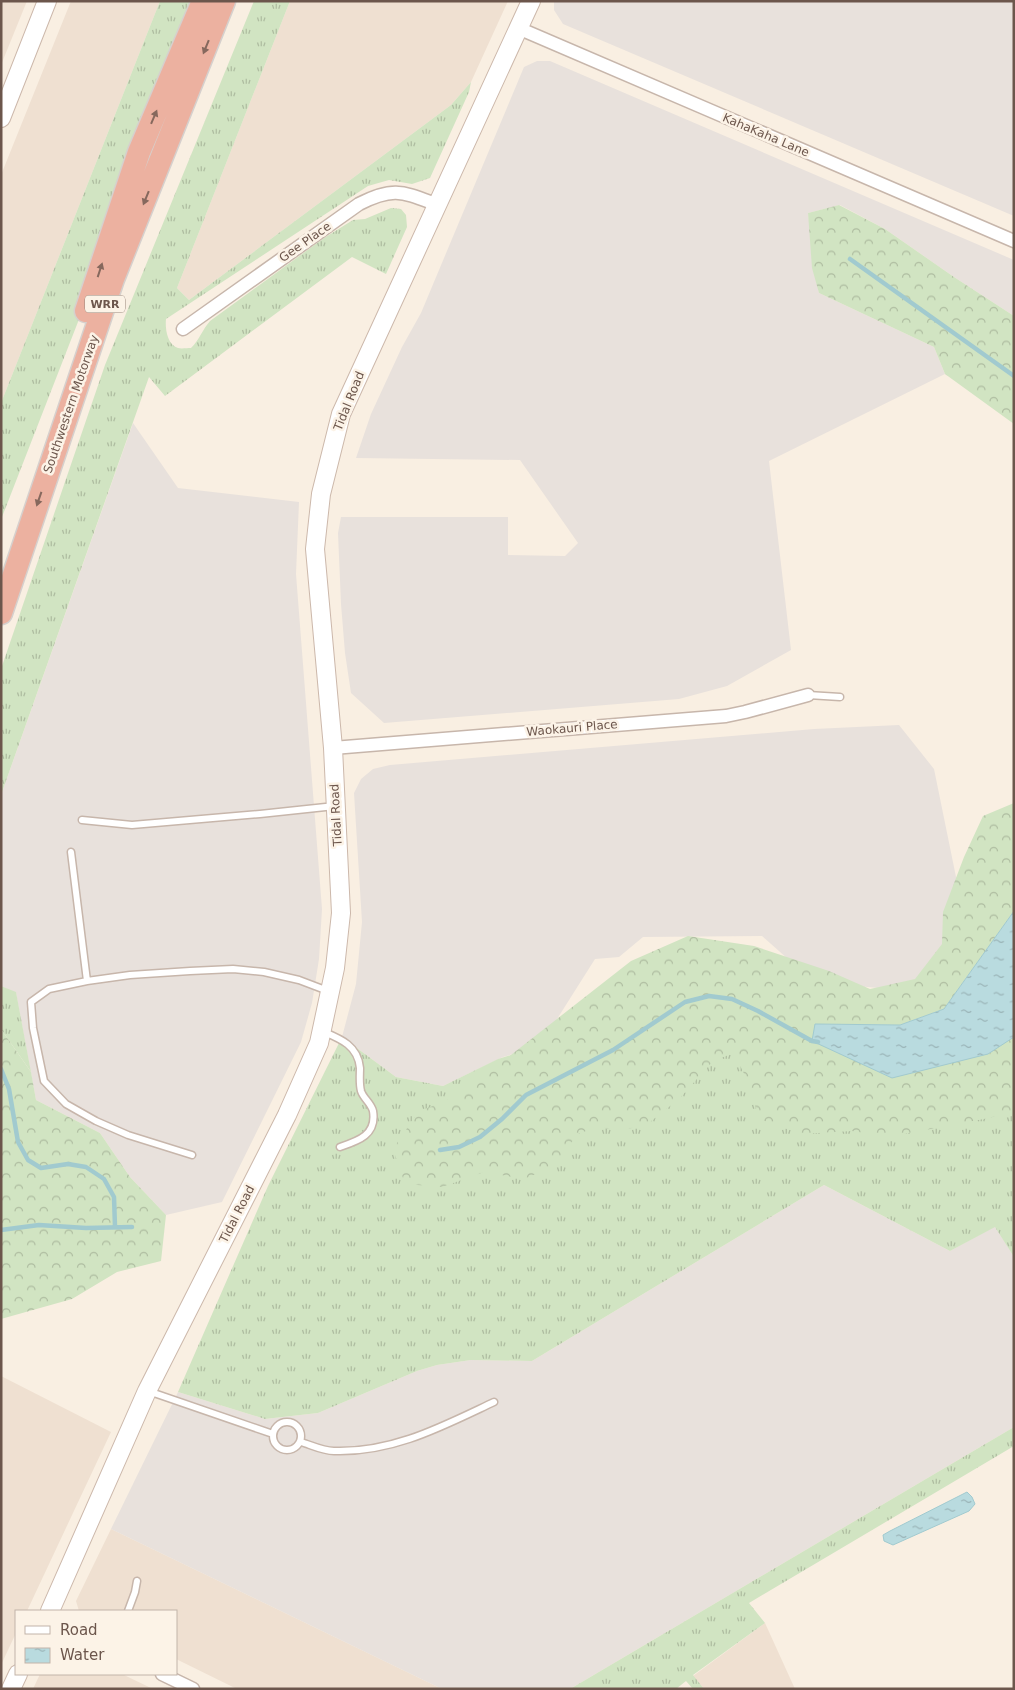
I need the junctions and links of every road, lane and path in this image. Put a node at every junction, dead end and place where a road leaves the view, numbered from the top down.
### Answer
1 (47, 1) edge
2 (203, 1) edge
3 (224, 1) edge
4 (531, 1) edge
5 (518, 28) junction
6 (1, 118) edge
7 (438, 204) junction
8 (1014, 241) edge
9 (183, 329) dead end
10 (1, 566) edge
11 (1, 613) edge
12 (808, 695) joint
13 (840, 697) dead end
14 (333, 748) junction
15 (336, 806) junction
16 (82, 820) dead end
17 (71, 852) dead end
18 (87, 981) junction
19 (330, 992) junction
20 (321, 1031) junction
21 (340, 1146) dead end
22 (192, 1155) dead end
23 (147, 1391) junction
24 (494, 1402) dead end
25 (273, 1434) junction
26 (301, 1442) junction
27 (137, 1581) dead end
28 (50, 1610) edge
29 (128, 1610) edge
30 (18, 1675) edge
31 (164, 1675) edge
32 (11, 1689) edge
33 (193, 1689) edge

1 - 6 main road
10 -> 2 highway, Southwestern Motorway / WRR
3 -> 11 highway, Southwestern Motorway / WRR
4 - 5 main road, Tidal Road
5 - 7 main road, Tidal Road
5 - 8 street, KahaKaha Lane
7 - 9 street, Gee Place
7 - 14 main road, Tidal Road
12 - 13 lane
12 - 14 street, Waokauri Place
14 - 15 main road, Tidal Road
15 - 16 lane
15 - 19 main road, Tidal Road
17 - 18 lane
18 - 19 lane
18 - 22 lane
19 - 20 main road, Tidal Road
20 - 21 lane
20 - 23 main road, Tidal Road
23 - 25 lane
23 - 28 main road, Tidal Road
24 - 26 lane
25 - 26 lane
25 - 26 lane
27 - 29 lane
30 - 32 main road
31 - 33 street

